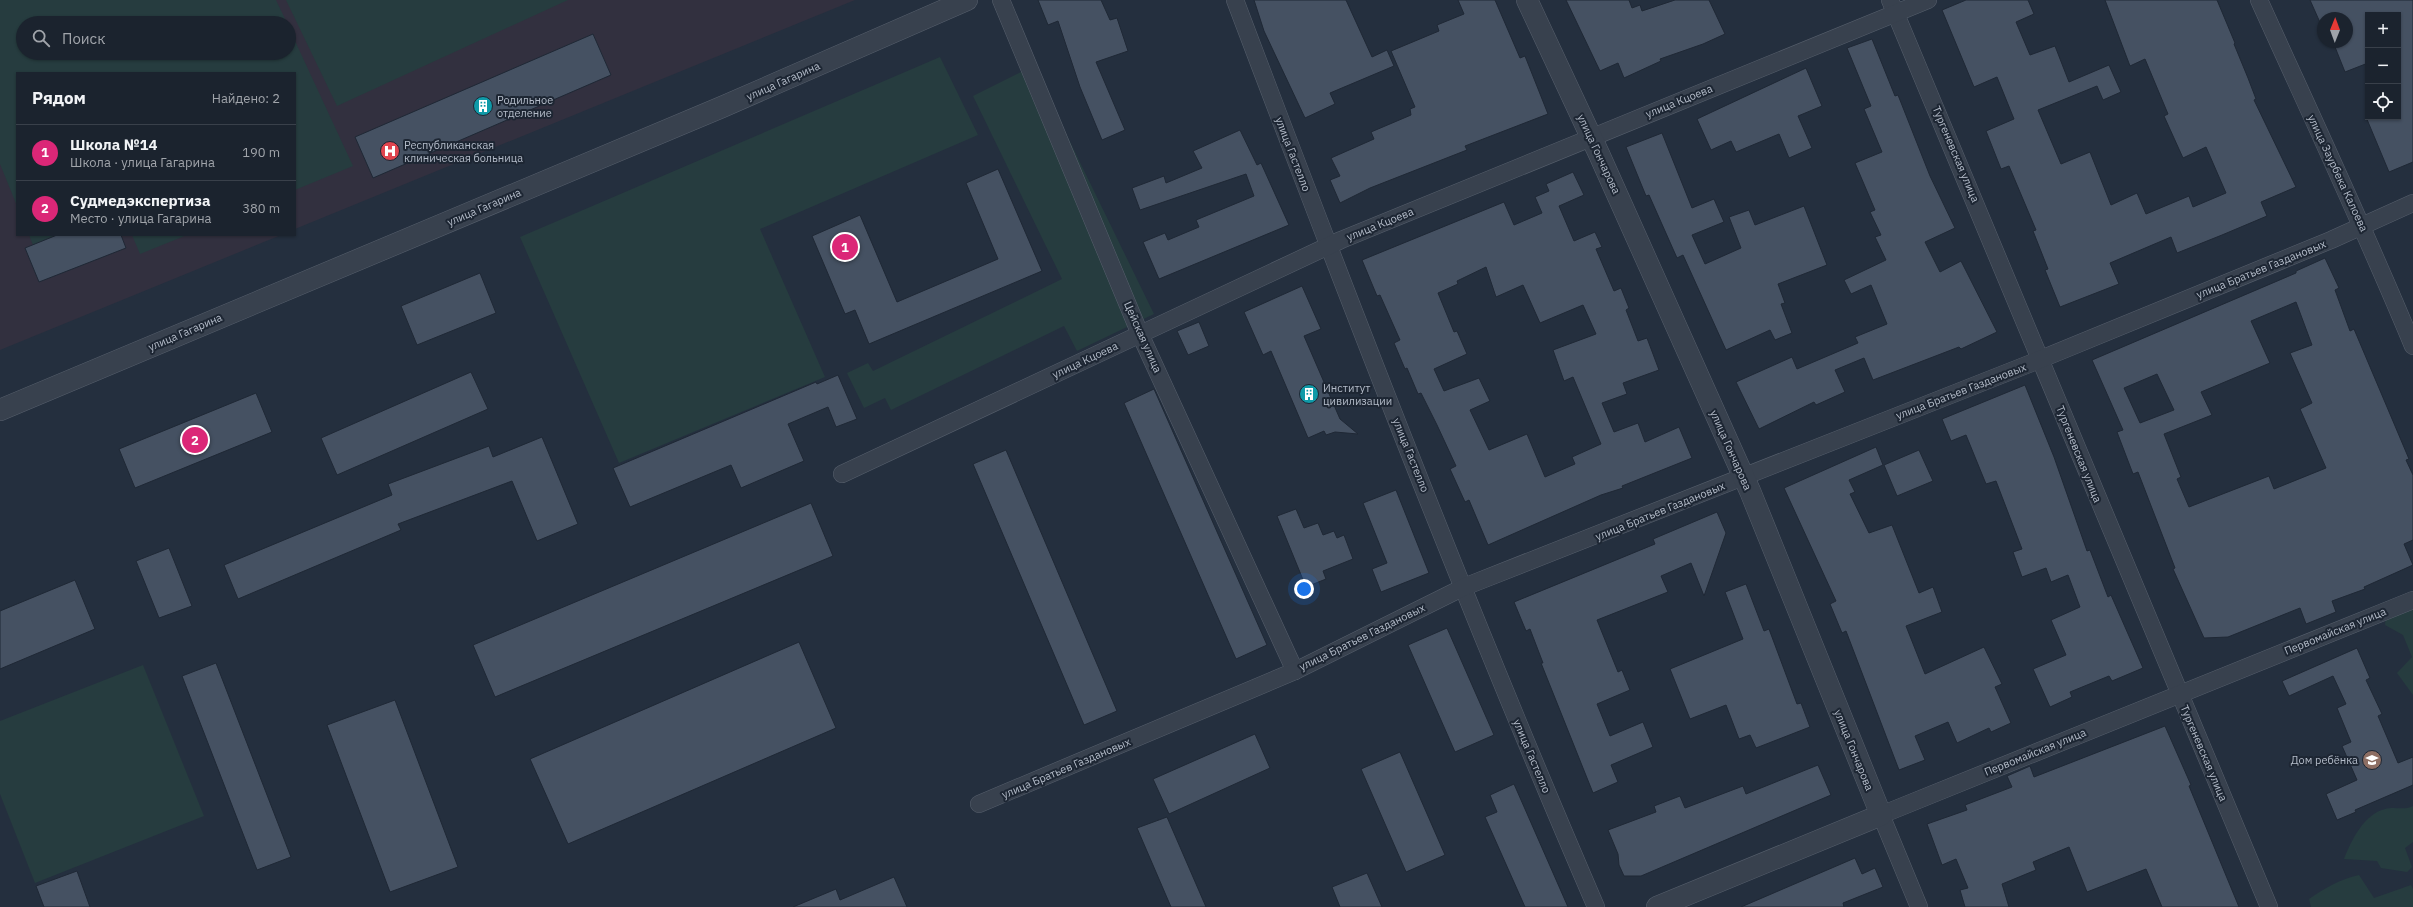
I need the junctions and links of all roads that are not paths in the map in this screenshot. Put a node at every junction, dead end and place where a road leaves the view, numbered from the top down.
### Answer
1 (967, 0) edge
2 (1001, 0) edge
3 (1235, 0) edge
4 (1528, 0) edge
5 (1928, 0) edge
6 (2259, 0) edge
7 (1893, 7) edge
8 (1591, 138) junction
9 (2413, 203) edge
10 (2362, 226) junction
11 (1328, 246) junction
12 (1140, 334) junction
13 (2413, 346) edge
14 (2042, 359) junction
15 (0, 410) edge
16 (842, 474) dead end
17 (1743, 477) junction
18 (1464, 587) junction
19 (2413, 600) edge
20 (1295, 671) junction
21 (2178, 694) junction
22 (979, 804) dead end
23 (1881, 815) junction
24 (1596, 907) edge
25 (1657, 907) edge
26 (1919, 907) edge
27 (2269, 907) edge

1 - 15 street, улица Гагарина
2 - 12 street, Цейская улица
3 - 11 street, улица Гастелло
4 - 8 street, улица Гончарова
5 - 7 street, улица Кцоева
6 - 10 street, улица Заурбека Калоева
7 - 8 street, улица Кцоева
7 - 14 street, Тургеневская улица
8 - 11 street, улица Кцоева
8 - 17 street, улица Гончарова
9 - 10 street, улица Братьев Газдановых
10 - 13 street, улица Заурбека Калоева
10 - 14 street, улица Братьев Газдановых
11 - 12 street, улица Кцоева
11 - 18 street, улица Гастелло
12 - 16 street, улица Кцоева
12 - 20 street, Цейская улица
14 - 17 street, улица Братьев Газдановых
14 - 21 street, Тургеневская улица
17 - 18 street, улица Братьев Газдановых
17 - 23 street, улица Гончарова
18 - 20 street, улица Братьев Газдановых
18 - 24 street, улица Гастелло
19 - 21 street, Первомайская улица
20 - 22 street, улица Братьев Газдановых
21 - 23 street, Первомайская улица
21 - 27 street, Тургеневская улица
23 - 25 street, Первомайская улица
23 - 26 street, улица Гончарова

